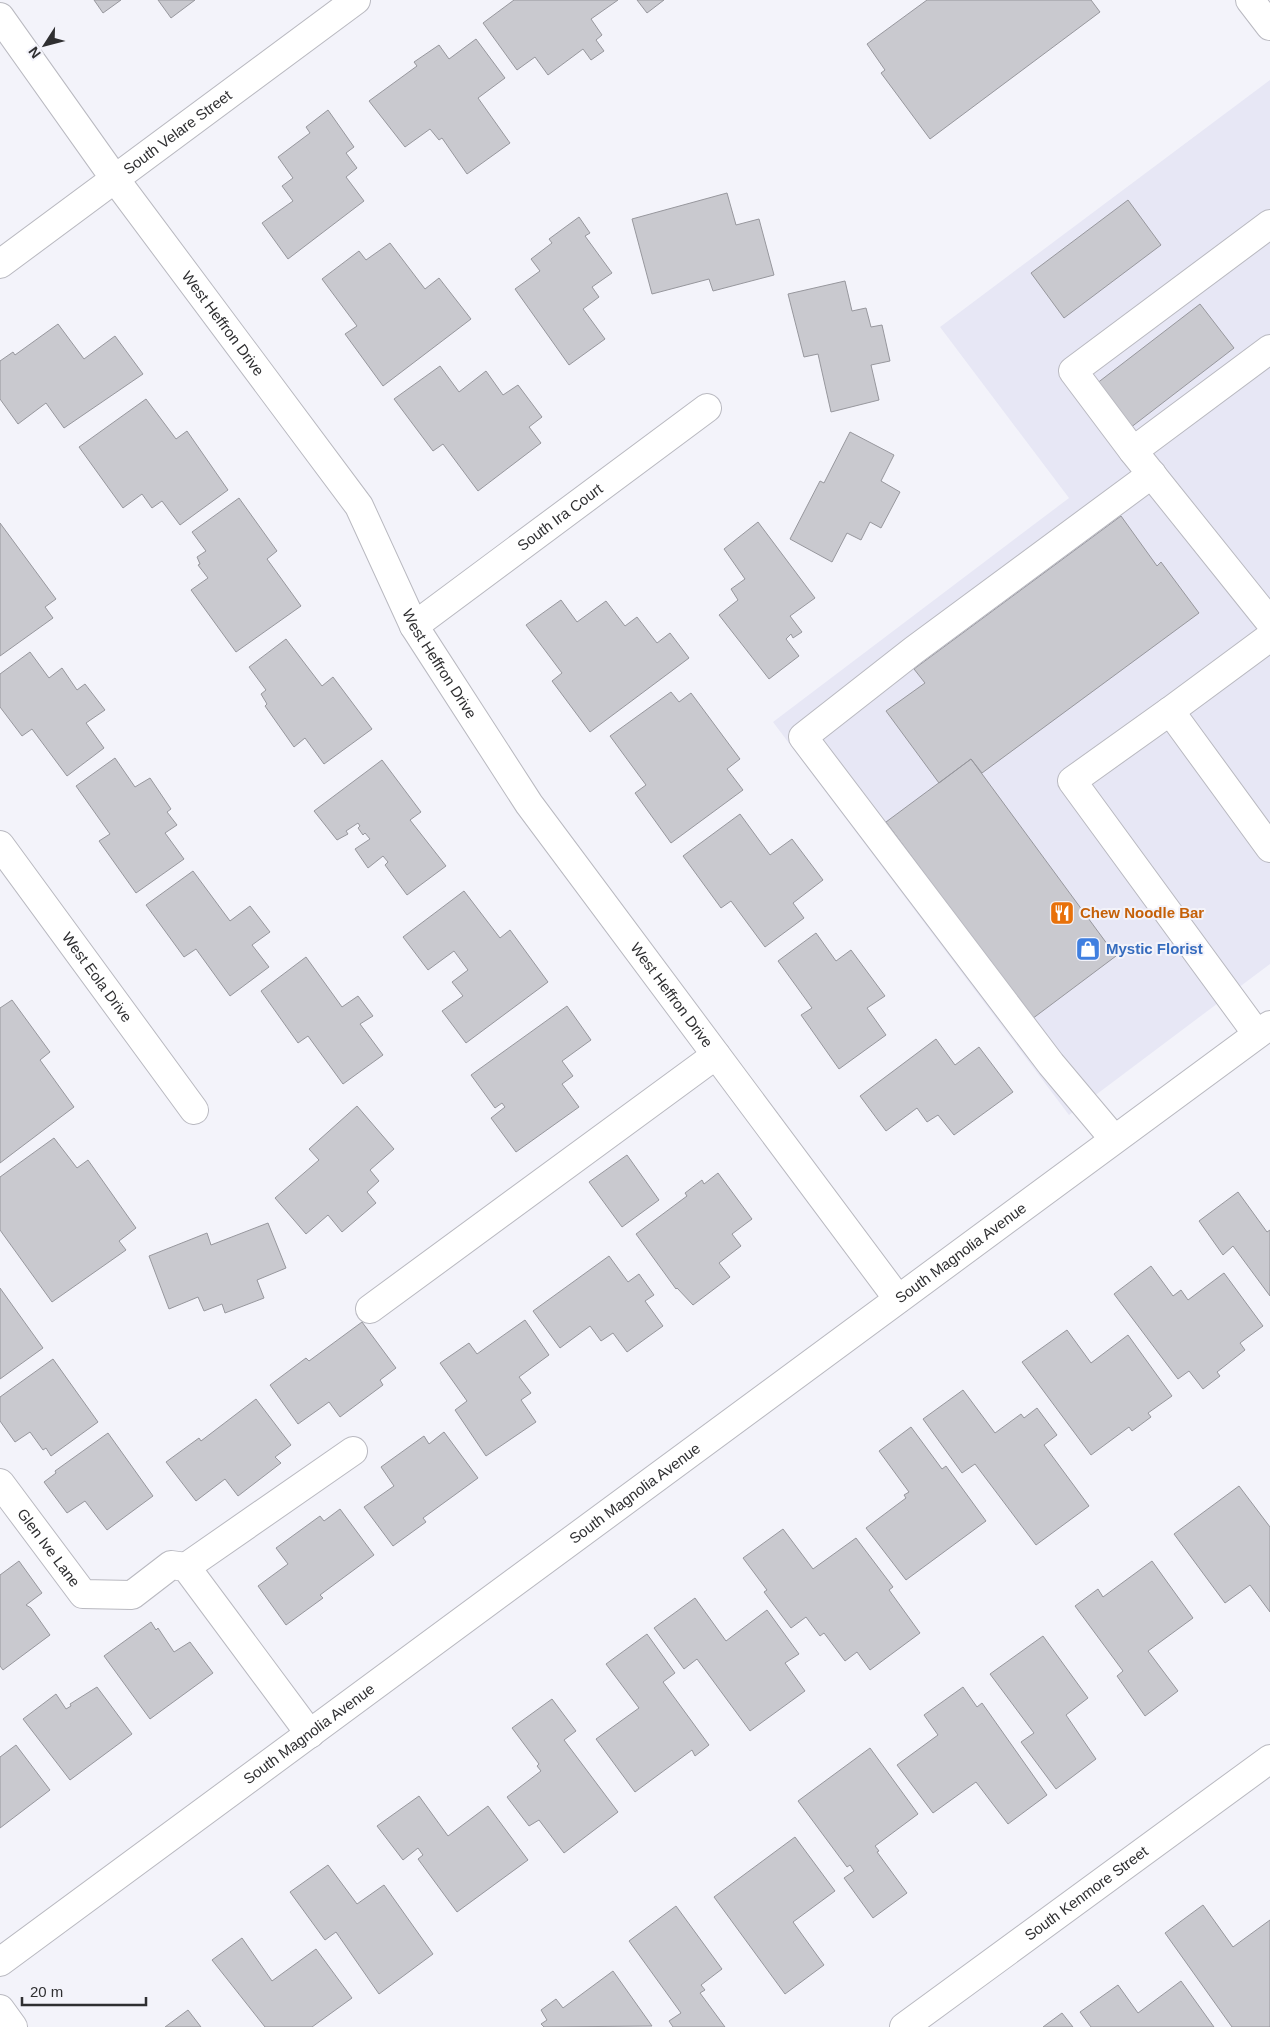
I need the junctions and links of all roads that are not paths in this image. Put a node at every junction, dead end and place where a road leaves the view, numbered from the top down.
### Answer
1 (356, 0) edge
2 (1250, 0) edge
3 (0, 17) edge
4 (1270, 26) edge
5 (115, 179) junction
6 (1270, 224) edge
7 (0, 264) edge
8 (1270, 349) edge
9 (707, 408) dead end
10 (1133, 452) junction
11 (1152, 474) junction
12 (1270, 622) edge
13 (414, 626) junction
14 (1270, 637) edge
15 (1170, 711) junction
16 (0, 845) edge
17 (1270, 848) edge
18 (1264, 1029) edge
19 (716, 1055) junction
20 (194, 1110) dead end
21 (1114, 1139) junction
22 (898, 1299) junction
23 (370, 1309) dead end
24 (353, 1452) dead end
25 (0, 1483) edge
26 (186, 1567) junction
27 (310, 1734) junction
28 (1270, 1760) edge
29 (0, 1962) edge
30 (0, 2009) edge
31 (14, 2027) edge
32 (904, 2027) edge

1 - 5 street, South Velare Street
2 - 4 street
3 - 5 street, West Heffron Drive
5 - 7 street, South Velare Street
5 - 13 street, West Heffron Drive
6 - 10 street
8 - 10 street
9 - 13 street, South Ira Court
10 - 11 street
11 - 12 street
11 - 21 street
13 - 19 street, West Heffron Drive
14 - 15 street
15 - 17 street
15 - 18 street
16 - 20 street, West Eola Drive
18 - 21 street, South Magnolia Avenue
19 - 22 street, West Heffron Drive
19 - 23 street
21 - 22 street, South Magnolia Avenue
22 - 27 street, South Magnolia Avenue
24 - 26 street, Glen Ive Lane
25 - 26 street, Glen Ive Lane
26 - 27 street
27 - 29 street, South Magnolia Avenue
28 - 32 street, South Kenmore Street
30 - 31 street

